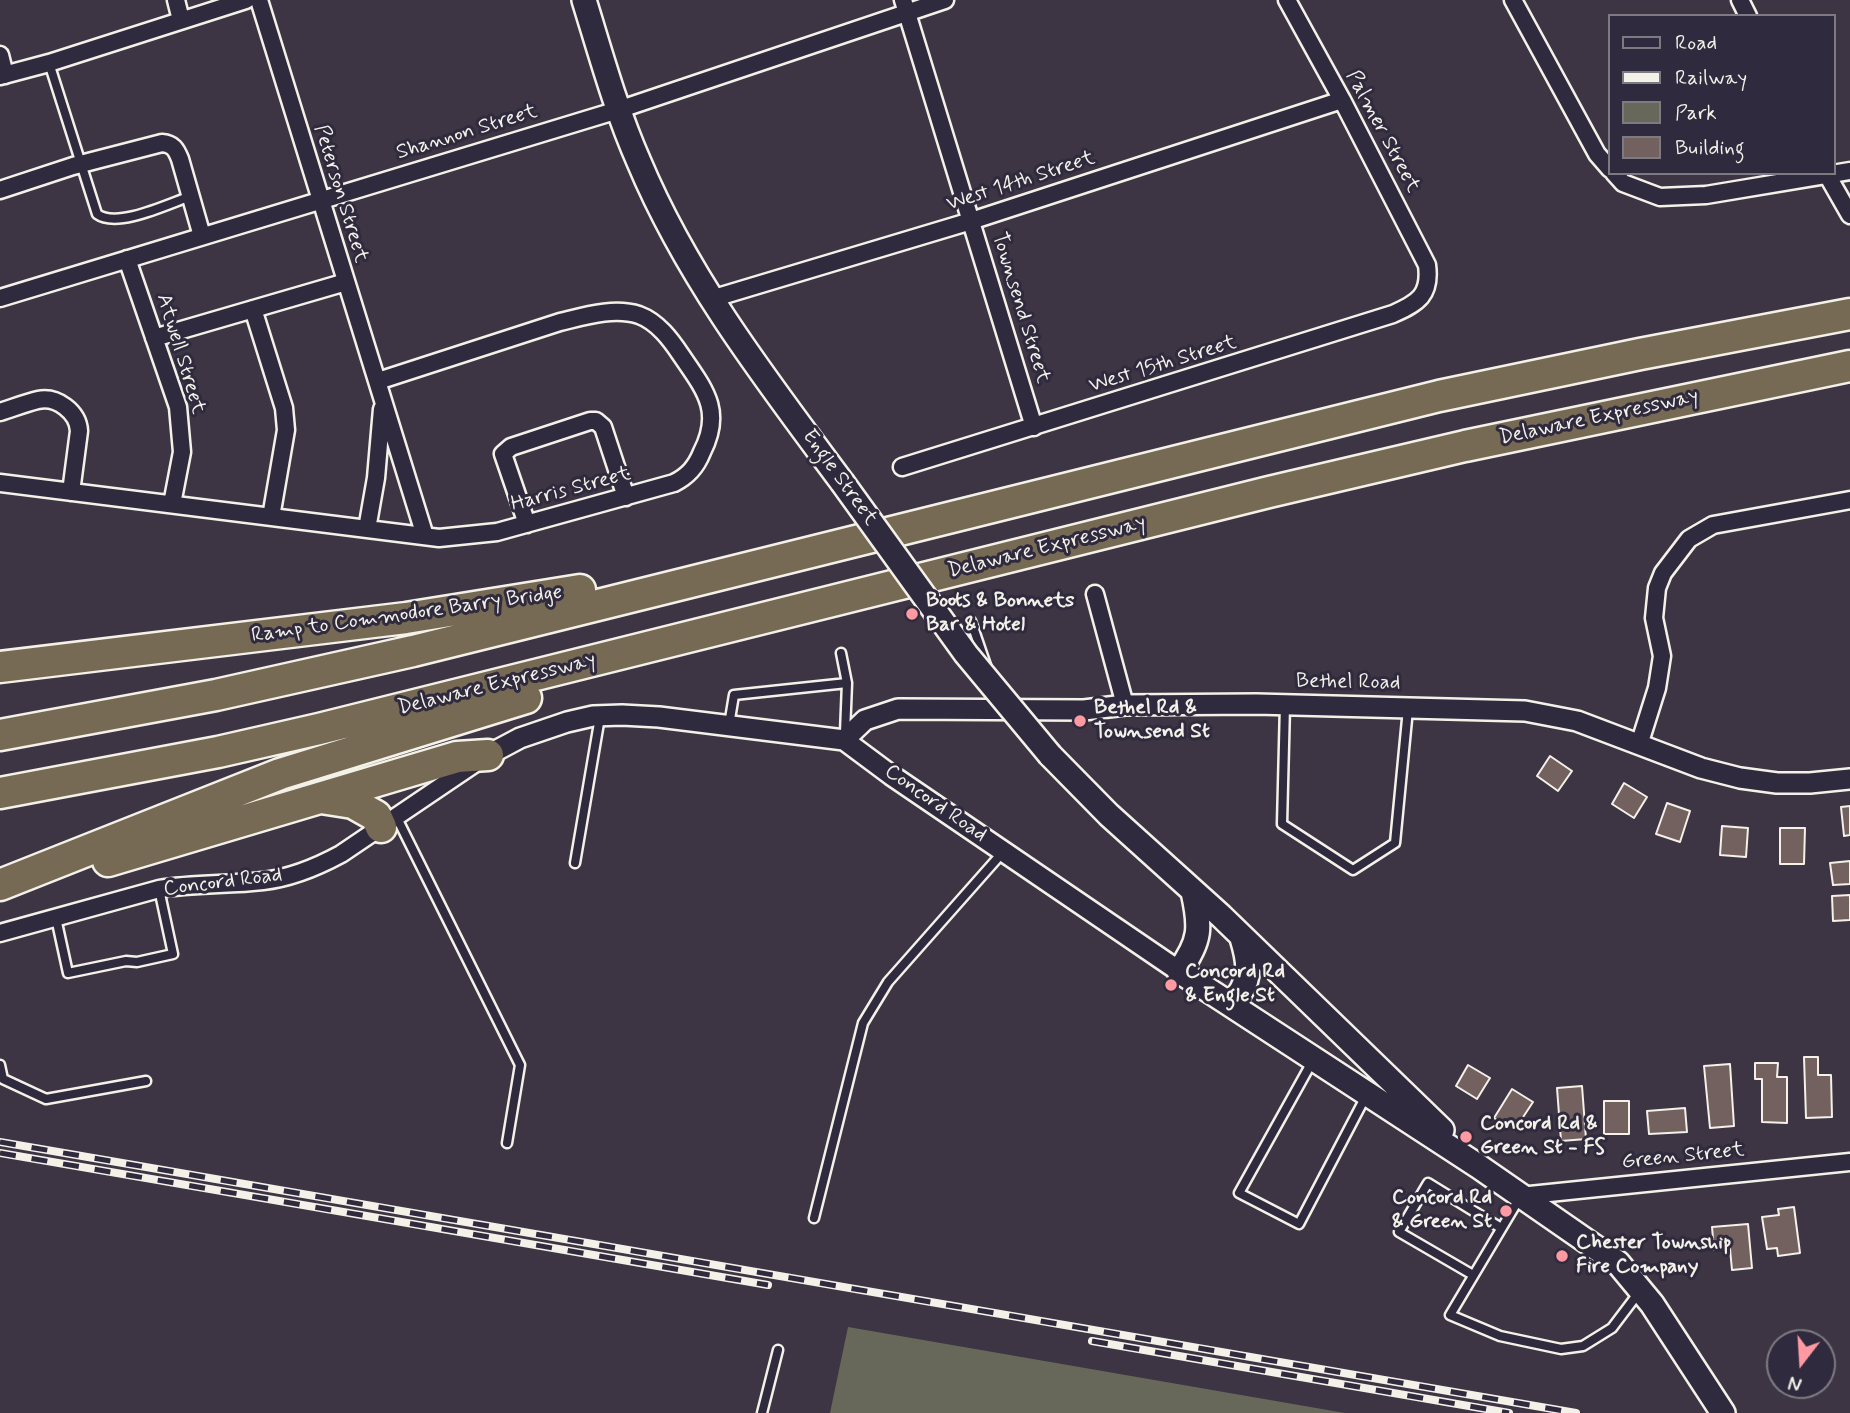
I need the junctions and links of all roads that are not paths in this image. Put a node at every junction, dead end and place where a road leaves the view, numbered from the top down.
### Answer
1 (176, 0) edge
2 (246, 0) edge
3 (259, 0) edge
4 (584, 0) edge
5 (944, 0) edge
6 (1287, 0) edge
7 (1513, 0) edge
8 (905, 6) edge
9 (181, 20) junction
10 (0, 55) edge
11 (49, 63) junction
12 (3, 75) edge
13 (1342, 100) junction
14 (618, 110) junction
15 (81, 165) junction
16 (1608, 167) edge
17 (1616, 175) edge
18 (1827, 175) edge
19 (0, 190) edge
20 (191, 196) junction
21 (320, 200) junction
22 (1850, 215) edge
23 (971, 221) junction
24 (202, 236) junction
25 (127, 259) junction
26 (346, 282) junction
27 (1426, 287) joint
28 (0, 299) edge
29 (711, 299) junction
30 (253, 309) junction
31 (1850, 314) edge
32 (154, 338) junction
33 (1850, 366) edge
34 (378, 381) junction
35 (383, 400) junction
36 (0, 412) edge
37 (1034, 427) junction
38 (902, 467) dead end
39 (0, 483) edge
40 (71, 492) junction
41 (626, 497) junction
42 (1850, 500) edge
43 (172, 504) junction
44 (271, 517) junction
45 (527, 524) junction
46 (367, 530) junction
47 (425, 536) junction
48 (812, 551) junction
49 (972, 566) junction
50 (1094, 594) dead end
51 (971, 621) dead end
52 (841, 653) dead end
53 (0, 667) edge
54 (847, 683) junction
55 (1125, 705) junction
56 (1285, 705) junction
57 (1409, 707) junction
58 (1002, 710) junction
59 (600, 716) junction
60 (729, 725) junction
61 (0, 735) edge
62 (845, 740) junction
63 (1639, 745) junction
64 (488, 755) junction
65 (1850, 779) edge
66 (0, 793) edge
67 (321, 797) junction
68 (389, 821) junction
69 (1003, 852) junction
70 (575, 863) dead end
71 (0, 885) edge
72 (159, 889) junction
73 (1193, 892) junction
74 (0, 893) edge
75 (56, 918) junction
76 (0, 933) edge
77 (1242, 938) junction
78 (1179, 971) junction
79 (1231, 1005) junction
80 (1313, 1059) junction
81 (0, 1065) edge
82 (2, 1079) edge
83 (146, 1080) dead end
84 (1367, 1094) junction
85 (507, 1143) dead end
86 (1850, 1162) edge
87 (1478, 1166) junction
88 (1520, 1196) junction
89 (814, 1218) dead end
90 (1501, 1228) junction
91 (1474, 1275) junction
92 (1640, 1290) junction
93 (778, 1350) dead end
94 (762, 1413) edge
95 (1723, 1413) edge

1 - 9 street
2 - 9 street
3 - 21 street, Peterson Street
4 - 14 main road, Engle Street
5 - 8 street, Shannon Street
6 - 13 street, Palmer Street
7 - 16 street
8 - 14 street, Shannon Street
8 - 23 street, Townsend Street
9 - 11 street
10 - 12 street
11 - 12 street
11 - 15 lane
13 - 23 street, West 14th Street
13 - 27 street, Palmer Street
14 - 21 street, Shannon Street
14 - 29 main road, Engle Street
15 - 19 street
15 - 20 street
15 - 20 lane
17 - 18 street
18 - 22 street
20 - 24 street
21 - 24 street, Shannon Street
21 - 26 street, Peterson Street
23 - 29 street, West 14th Street
23 - 37 street, Townsend Street
24 - 25 street, Shannon Street
25 - 28 street, Shannon Street
25 - 32 street, Atwell Street
26 - 30 street
26 - 34 street, Peterson Street
27 - 37 street, West 15th Street
29 - 73 main road, Engle Street, bridge
30 - 32 street
30 - 44 street
31 - 48 highway
32 - 43 street, Atwell Street
33 - 49 highway, Delaware Expressway
34 - 35 street, Peterson Street
34 - 41 street, Harris Street
35 - 46 street, Peterson Street
35 - 47 street, Peterson Street
36 - 40 street
37 - 38 street, West 15th Street
39 - 40 street, Harris Street
40 - 43 street, Harris Street
41 - 45 street, Harris Street
41 - 45 street
42 - 63 street
43 - 44 street, Harris Street
44 - 46 street, Harris Street
45 - 47 street, Harris Street
46 - 47 street, Harris Street
48 - 53 highway, Ramp to Commodore Barry Bridge
48 - 61 highway
49 - 66 highway, Delaware Expressway
49 - 71 highway
50 - 55 street
51 - 58 lane
52 - 54 lane
54 - 60 lane
54 - 62 lane
55 - 56 street, Bethel Road
55 - 58 street, Bethel Road
56 - 57 street, Bethel Road
56 - 57 lane
57 - 63 street, Bethel Road
58 - 62 street, Bethel Road
59 - 60 street, Concord Road
59 - 64 street, Concord Road
59 - 70 lane
60 - 62 street, Concord Road
62 - 69 street, Concord Road
63 - 65 street, Bethel Road
64 - 67 highway
64 - 68 street, Concord Road
67 - 68 highway
67 - 74 highway
68 - 72 street, Concord Road
68 - 85 lane
69 - 78 street, Concord Road
69 - 89 lane
72 - 75 street, Concord Road
72 - 75 lane
73 - 77 main road, Engle Street
73 - 78 main road
75 - 76 street, Concord Road
77 - 79 main road
77 - 87 main road, Engle Street
78 - 79 main road, Concord Road
79 - 80 main road, Concord Road
80 - 84 main road, Concord Road
80 - 84 lane
81 - 82 lane
82 - 83 lane
84 - 87 main road, Concord Road
86 - 88 street, Green Street
87 - 88 main road, Concord Road
88 - 90 lane
88 - 92 main road, Concord Road
90 - 91 lane
90 - 91 lane
91 - 92 lane
92 - 95 main road, Concord Road
93 - 94 lane

